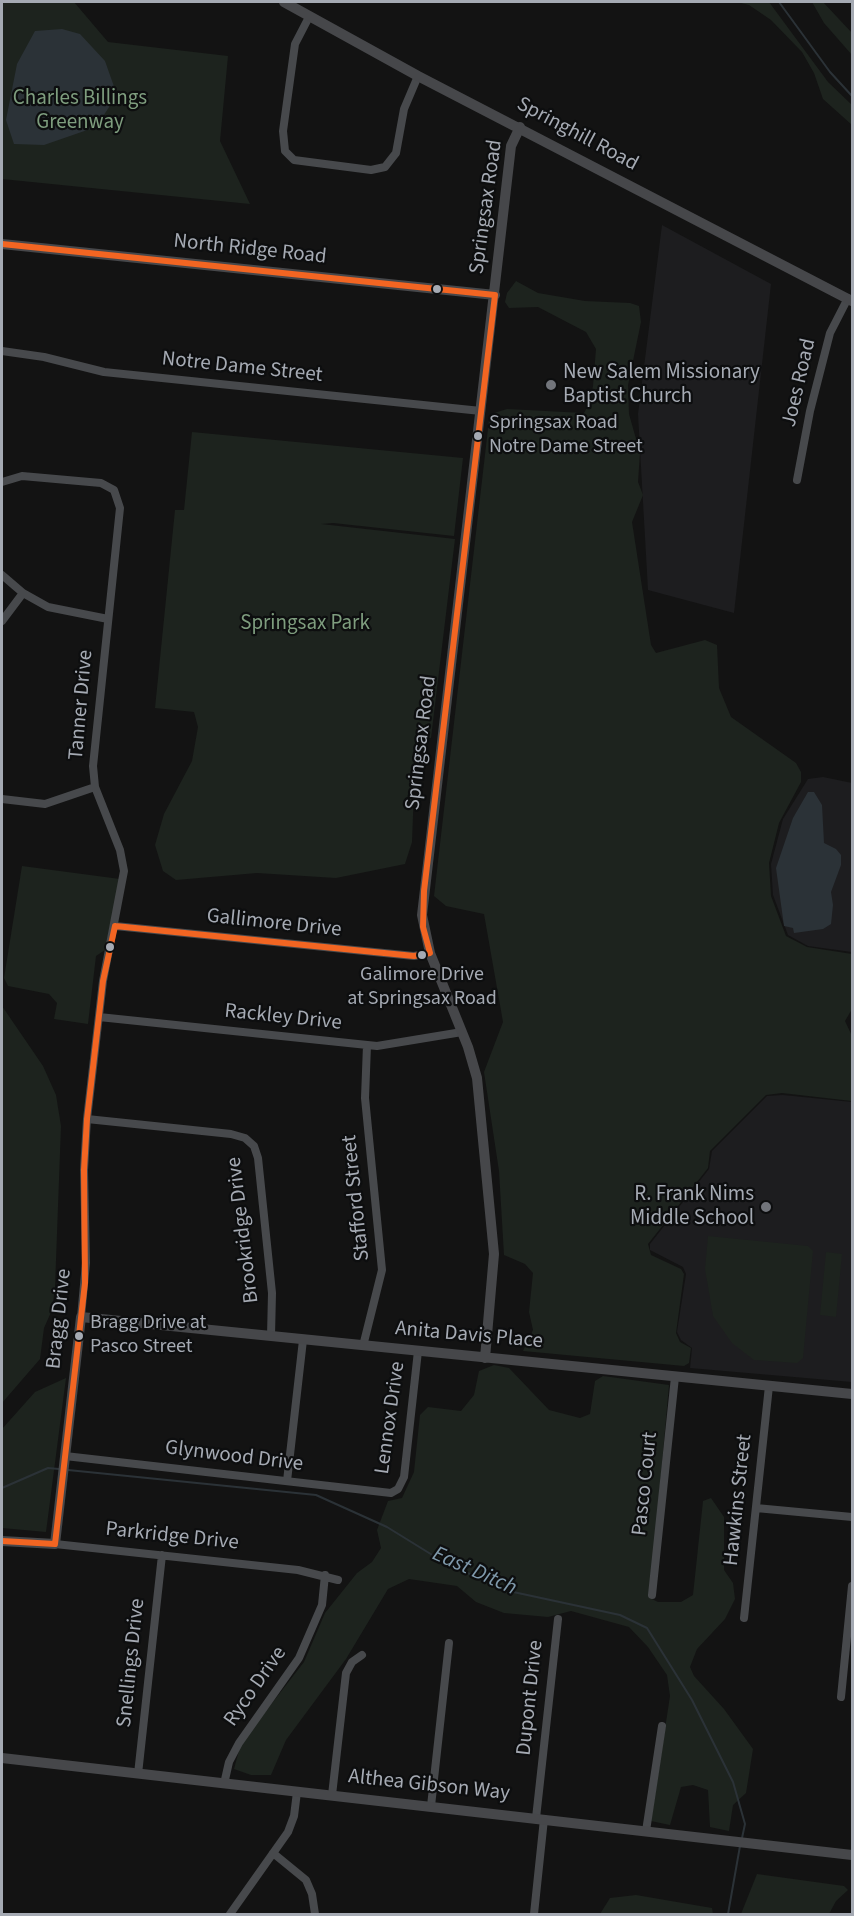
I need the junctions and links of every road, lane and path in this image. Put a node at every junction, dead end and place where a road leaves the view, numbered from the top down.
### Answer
1 (284, 2) edge
2 (309, 17) junction
3 (418, 76) junction
4 (520, 127) junction
5 (2, 244) edge
6 (495, 295) junction
7 (850, 299) edge
8 (2, 351) edge
9 (481, 411) junction
10 (797, 480) dead end
11 (2, 482) edge
12 (2, 575) edge
13 (23, 593) junction
14 (108, 619) junction
15 (2, 621) edge
16 (95, 787) junction
17 (2, 799) edge
18 (115, 926) junction
19 (430, 953) junction
20 (99, 1017) junction
21 (462, 1032) junction
22 (367, 1045) junction
23 (87, 1119) junction
24 (84, 1170) joint
25 (81, 1317) junction
26 (271, 1336) junction
27 (303, 1340) junction
28 (363, 1346) junction
29 (418, 1351) junction
30 (485, 1358) junction
31 (675, 1377) junction
32 (769, 1386) junction
33 (852, 1394) edge
34 (64, 1460) junction
35 (287, 1481) junction
36 (398, 1489) joint
37 (756, 1508) junction
38 (852, 1517) edge
39 (2, 1540) edge
40 (55, 1544) junction
41 (162, 1555) junction
42 (325, 1575) junction
43 (338, 1580) dead end
44 (852, 1586) edge
45 (652, 1595) dead end
46 (744, 1618) dead end
47 (558, 1619) dead end
48 (449, 1643) dead end
49 (362, 1654) dead end
50 (841, 1697) dead end
51 (662, 1726) dead end
52 (2, 1758) edge
53 (138, 1774) junction
54 (224, 1784) junction
55 (297, 1792) junction
56 (332, 1795) junction
57 (431, 1806) junction
58 (540, 1818) junction
59 (646, 1831) junction
60 (273, 1853) junction
61 (852, 1855) edge
62 (230, 1914) edge
63 (315, 1914) edge
64 (534, 1914) edge

1 - 2 street, Springhill Road
2 - 3 street, Springhill Road
2 - 3 street
3 - 4 street, Springhill Road
4 - 6 street, Springsax Road
4 - 7 street, Springhill Road
5 - 6 street, North Ridge Road
6 - 9 street, Springsax Road
7 - 10 street, Joes Road
8 - 9 street, Notre Dame Street
9 - 19 street, Springsax Road
11 - 14 street, Tanner Drive
12 - 13 street
13 - 14 street
13 - 15 street
14 - 16 street, Tanner Drive
16 - 17 street
16 - 18 street, Tanner Drive
18 - 19 street, Gallimore Drive
18 - 20 street, Tanner Drive
19 - 21 street, Springsax Road
20 - 22 street, Rackley Drive
20 - 23 street, Tanner Drive
21 - 22 street, Rackley Drive
21 - 30 street, Springsax Road
22 - 28 street, Stafford Street
23 - 24 street, Tanner Drive
23 - 26 street, Brookridge Drive
24 - 25 street, Bragg Drive
25 - 26 street, Anita Davis Place
25 - 34 street, Bragg Drive
26 - 27 street, Anita Davis Place
27 - 28 street, Anita Davis Place
27 - 35 street
28 - 29 street, Anita Davis Place
29 - 30 street, Anita Davis Place
29 - 36 street, Lennox Drive
30 - 31 street, Anita Davis Place
31 - 32 street, Anita Davis Place
31 - 45 street, Pasco Court
32 - 33 street, Anita Davis Place
32 - 37 street, Hawkins Street
34 - 35 street, Glynwood Drive
34 - 40 street, Bragg Drive
35 - 36 street, Glynwood Drive
37 - 38 street
37 - 46 street, Hawkins Street
39 - 40 street, Parkridge Drive
40 - 41 street, Parkridge Drive
41 - 42 street, Parkridge Drive
41 - 53 street, Snellings Drive
42 - 43 street, Parkridge Drive
42 - 54 street, Ryco Drive
44 - 50 street
47 - 58 street, Dupont Drive
48 - 57 street
49 - 56 street
51 - 59 street
52 - 53 street, Althea Gibson Way
53 - 54 street, Althea Gibson Way
54 - 55 street, Althea Gibson Way
55 - 56 street, Althea Gibson Way
55 - 60 street
56 - 57 street, Althea Gibson Way
57 - 58 street, Althea Gibson Way
58 - 59 street, Althea Gibson Way
58 - 64 street, Dupont Drive
59 - 61 street, Althea Gibson Way
60 - 62 street
60 - 63 street

